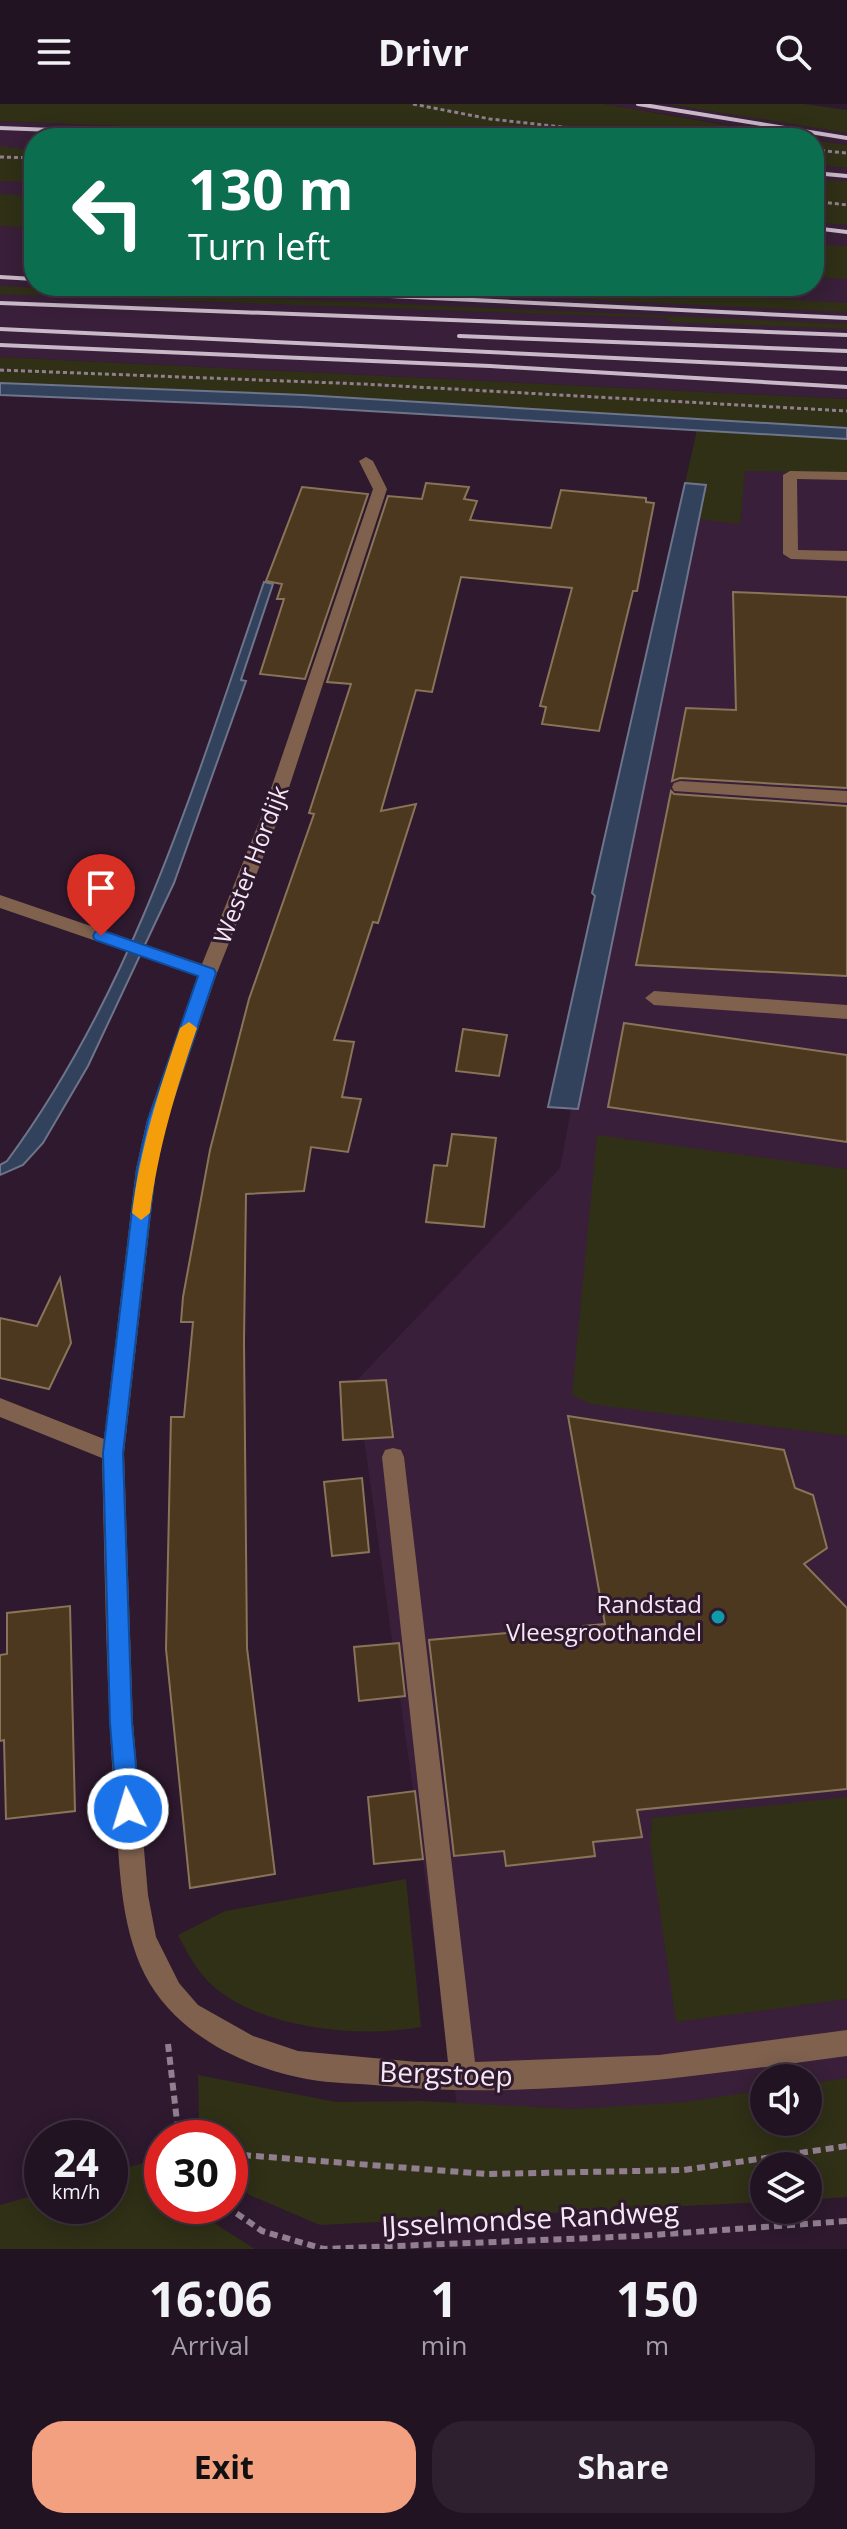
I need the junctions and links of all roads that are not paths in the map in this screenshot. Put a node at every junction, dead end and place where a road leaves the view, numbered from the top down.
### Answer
1 (366, 461) dead end
2 (847, 476) edge
3 (847, 556) edge
4 (680, 787) dead end
5 (847, 797) edge
6 (0, 901) edge
7 (208, 973) junction
8 (654, 998) dead end
9 (847, 1012) edge
10 (0, 1407) edge
11 (113, 1453) junction
12 (393, 1457) dead end
13 (135, 1895) joint
14 (847, 2043) edge
15 (463, 2076) junction

1 - 7 street, Wester Hordijk
2 - 3 street
4 - 5 street
6 - 7 street
7 - 11 street, Wester Hordijk
8 - 9 street
10 - 11 street
11 - 13 street, Wester Hordijk
12 - 15 street
13 - 15 street, Bergstoep
14 - 15 street, Bergstoep

